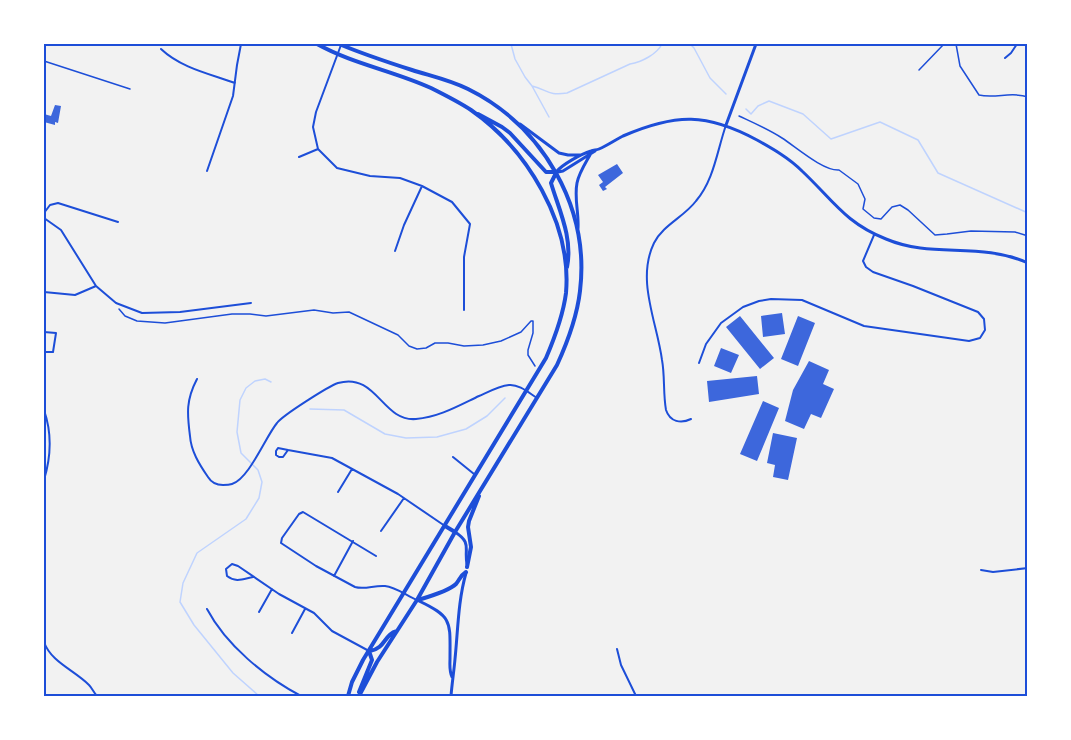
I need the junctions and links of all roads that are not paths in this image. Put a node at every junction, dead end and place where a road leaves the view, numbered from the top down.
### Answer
1 (241, 44) edge
2 (317, 44) edge
3 (340, 44) edge
4 (756, 44) edge
5 (1017, 44) edge
6 (161, 49) dead end
7 (337, 54) junction
8 (1005, 58) dead end
9 (44, 61) edge
10 (235, 83) junction
11 (130, 89) dead end
12 (472, 111) junction
13 (514, 119) junction
14 (726, 125) junction
15 (318, 149) junction
16 (594, 151) junction
17 (583, 155) junction
18 (590, 155) junction
19 (299, 157) dead end
20 (207, 171) dead end
21 (556, 172) junction
22 (422, 186) junction
23 (44, 213) edge
24 (44, 218) edge
25 (118, 222) dead end
26 (578, 233) junction
27 (875, 234) junction
28 (395, 251) dead end
29 (1028, 263) edge
30 (566, 271) junction
31 (96, 286) junction
32 (44, 292) edge
33 (251, 303) dead end
34 (464, 310) dead end
35 (44, 332) edge
36 (44, 352) edge
37 (699, 363) dead end
38 (197, 379) dead end
39 (527, 392) junction
40 (537, 398) junction
41 (44, 410) edge
42 (691, 419) dead end
43 (288, 450) dead end
44 (453, 457) dead end
45 (352, 469) junction
46 (476, 475) junction
47 (44, 480) edge
48 (481, 490) junction
49 (338, 492) dead end
50 (404, 498) junction
51 (445, 526) junction
52 (381, 531) dead end
53 (455, 532) junction
54 (353, 542) junction
55 (376, 556) dead end
56 (1028, 568) edge
57 (466, 570) junction
58 (981, 570) dead end
59 (334, 576) junction
60 (253, 577) junction
61 (272, 589) junction
62 (404, 594) junction
63 (417, 600) junction
64 (207, 609) dead end
65 (305, 609) junction
66 (259, 612) dead end
67 (397, 631) junction
68 (292, 633) dead end
69 (44, 642) edge
70 (617, 649) dead end
71 (369, 651) junction
72 (452, 677) junction
73 (97, 696) edge
74 (301, 696) edge
75 (348, 696) edge
76 (359, 696) edge
77 (451, 696) edge
78 (636, 696) edge

1 - 10 street
2 - 7 main road
3 - 7 street
3 - 13 main road
4 - 14 street
5 - 8 street
6 - 10 street
7 - 12 main road
7 - 15 street
9 - 11 lane
10 - 20 street
12 - 21 main road
12 - 30 main road
13 - 17 street
13 - 21 main road
14 - 16 street
14 - 27 street
14 - 42 street
15 - 19 street
15 - 22 street
16 - 17 street
16 - 18 street
17 - 21 street
18 - 21 street
18 - 26 street
21 - 26 main road
21 - 30 main road
22 - 28 street
22 - 34 street
23 - 25 street
24 - 31 street
26 - 40 main road
27 - 29 street
27 - 37 street
30 - 39 main road
31 - 32 street
31 - 33 street
35 - 36 street
38 - 39 street
39 - 40 street
39 - 46 main road
40 - 48 main road
41 - 47 street
43 - 45 street
44 - 46 street
45 - 49 street
45 - 50 street
46 - 51 main road
48 - 53 main road
48 - 57 main road
50 - 51 street
50 - 52 street
51 - 53 main road
51 - 62 main road
53 - 57 street
53 - 63 main road
54 - 55 street
54 - 59 street
54 - 59 street
56 - 58 street
57 - 63 main road
57 - 72 street
59 - 62 street
60 - 60 street
60 - 61 street
61 - 65 street
61 - 66 street
62 - 63 street
62 - 71 main road
63 - 67 main road
63 - 72 street
64 - 74 street
65 - 68 street
65 - 71 street
67 - 71 main road
67 - 76 main road
69 - 73 street
70 - 78 street
71 - 75 main road
71 - 76 main road
72 - 77 street

